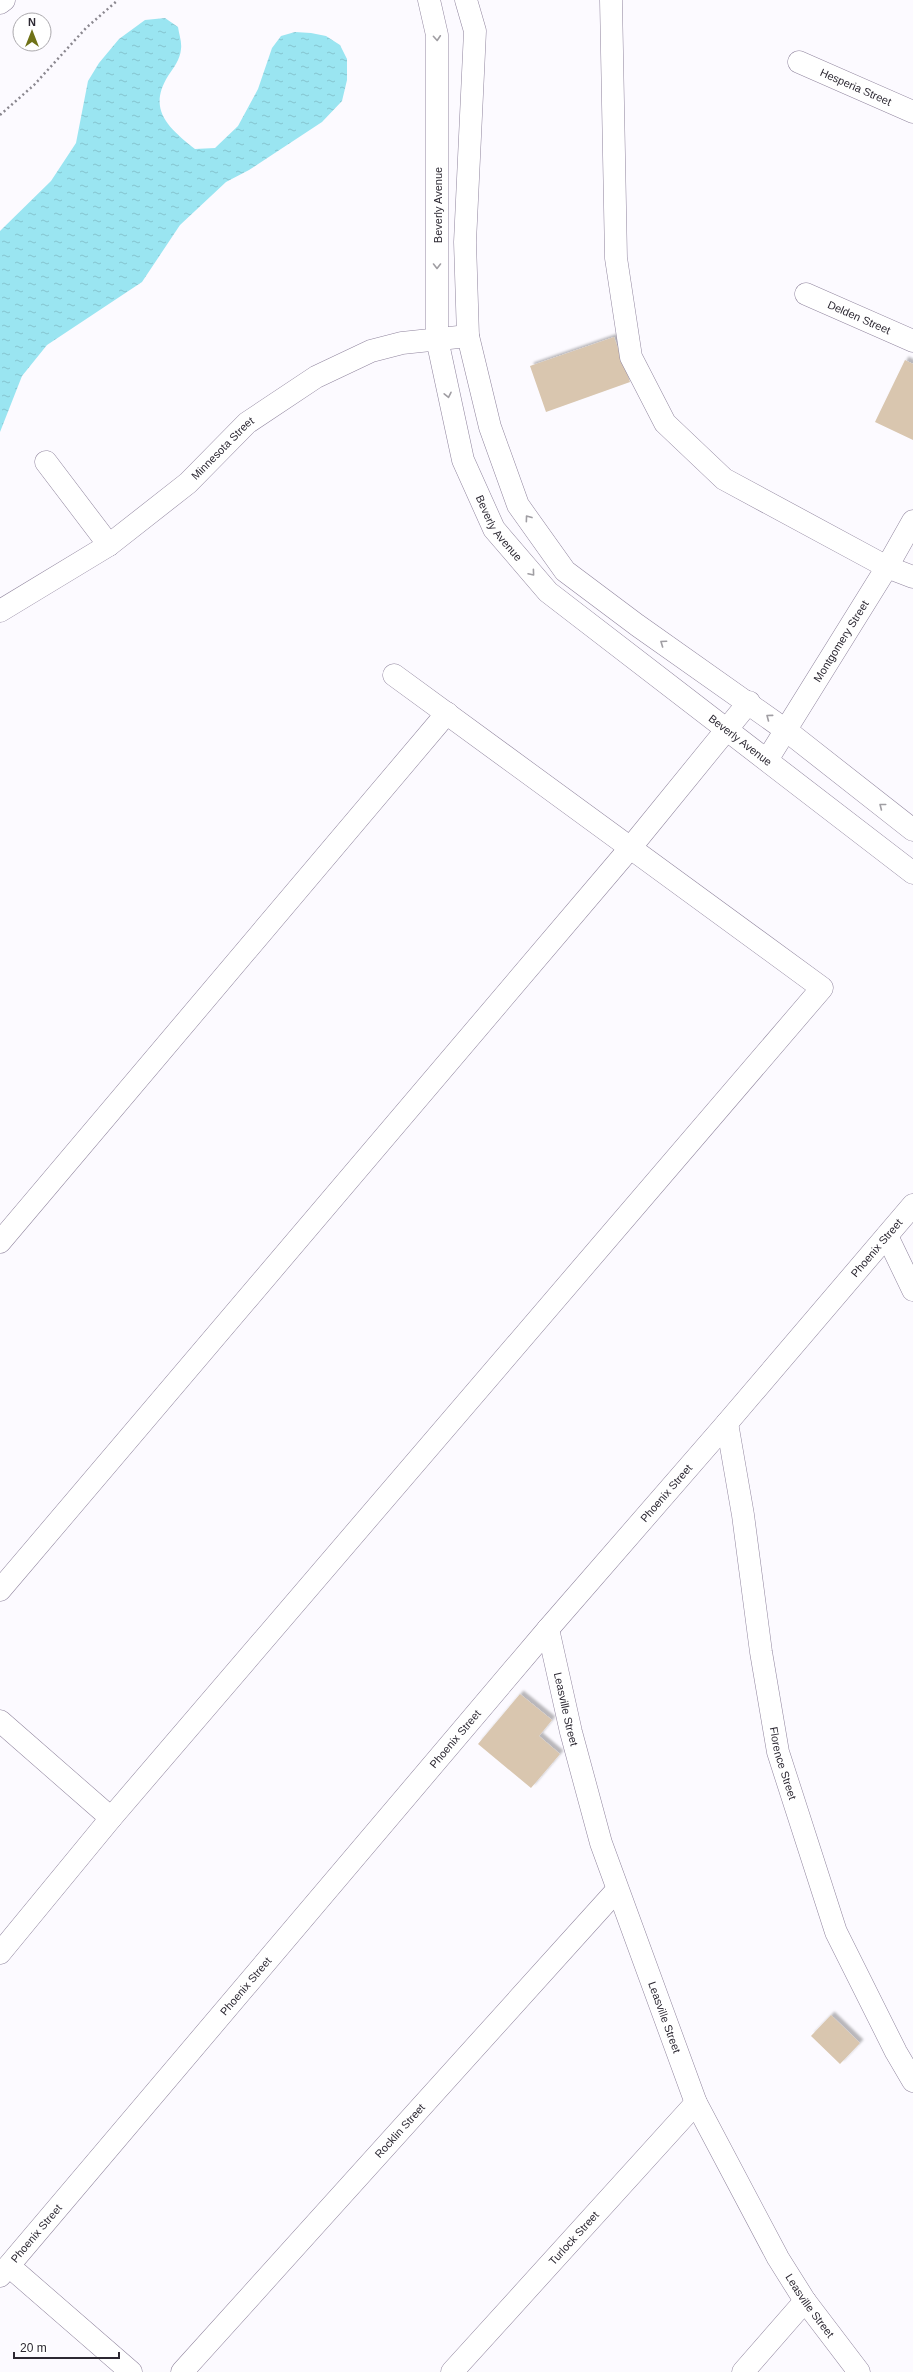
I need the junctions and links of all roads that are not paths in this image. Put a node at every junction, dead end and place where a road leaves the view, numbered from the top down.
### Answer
1 (4, 0) edge
2 (429, 0) edge
3 (466, 0) edge
4 (611, 0) edge
5 (0, 3) edge
6 (799, 62) dead end
7 (913, 112) edge
8 (806, 294) dead end
9 (468, 336) junction
10 (437, 339) junction
11 (913, 341) edge
12 (46, 462) dead end
13 (913, 521) edge
14 (109, 545) junction
15 (887, 566) junction
16 (913, 577) edge
17 (0, 611) edge
18 (394, 675) dead end
19 (749, 702) junction
20 (447, 713) junction
21 (725, 729) junction
22 (787, 730) junction
23 (767, 760) junction
24 (913, 830) edge
25 (631, 847) junction
26 (913, 873) edge
27 (913, 1205) edge
28 (887, 1236) junction
29 (0, 1242) edge
30 (913, 1290) edge
31 (727, 1423) junction
32 (0, 1590) edge
33 (548, 1629) junction
34 (0, 1721) edge
35 (111, 1818) junction
36 (617, 1890) junction
37 (0, 1953) edge
38 (913, 2080) edge
39 (696, 2103) junction
40 (5, 2271) edge
41 (805, 2301) junction
42 (131, 2372) edge
43 (182, 2372) edge
44 (452, 2372) edge
45 (743, 2372) edge
46 (858, 2372) edge

1 - 5 street
2 -> 10 street, Beverly Avenue
3 - 9 street
4 - 15 street
6 - 7 street, Hesperia Street
8 - 11 street, Delden Street
9 - 10 street, Minnesota Street
19 -> 9 street
10 - 14 street, Minnesota Street
10 -> 21 street, Beverly Avenue
12 - 14 street
13 - 15 street, Montgomery Street
14 - 17 street, Minnesota Street
15 - 16 street
15 - 22 street, Montgomery Street
18 - 20 street
19 - 21 street
22 -> 19 street
20 - 25 street
20 - 29 street
21 - 23 street, Beverly Avenue
21 - 25 street
22 - 23 street, Montgomery Street
24 -> 22 street
23 - 26 street, Beverly Avenue
25 - 32 street
25 - 35 street
27 - 28 street, Phoenix Street
28 - 30 street
28 - 31 street, Phoenix Street
31 - 33 street, Phoenix Street
31 - 38 street, Florence Street
33 - 36 street, Leasville Street
33 - 40 street, Phoenix Street
34 - 35 street
35 - 37 street
36 - 39 street, Leasville Street
36 - 43 street, Rocklin Street
39 - 41 street, Leasville Street
39 - 44 street, Turlock Street
40 - 42 street
41 - 45 street
41 - 46 street, Leasville Street

